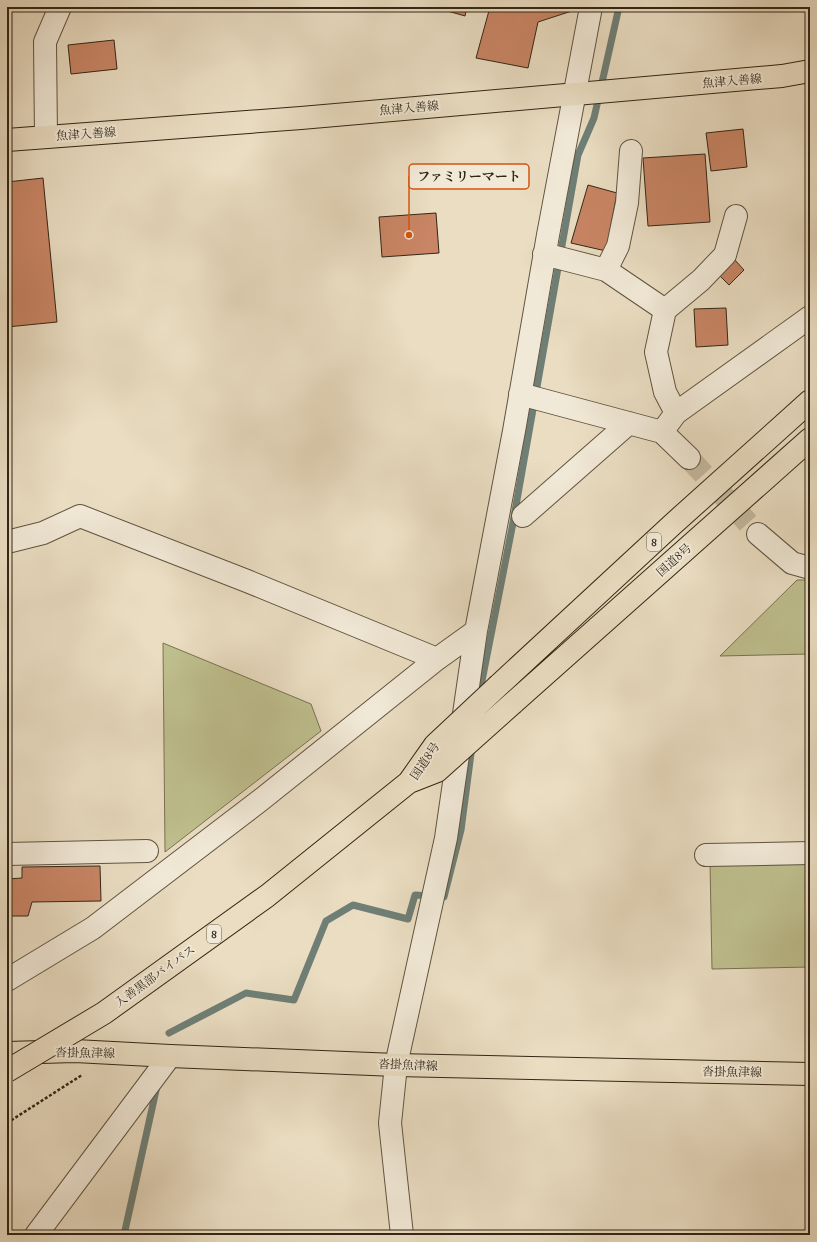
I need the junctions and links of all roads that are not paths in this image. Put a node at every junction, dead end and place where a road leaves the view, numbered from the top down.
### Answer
1 (60, 7) edge
2 (591, 7) edge
3 (810, 72) edge
4 (575, 94) junction
5 (46, 137) junction
6 (7, 140) edge
7 (631, 151) dead end
8 (736, 216) dead end
9 (544, 254) junction
10 (606, 270) junction
11 (665, 310) junction
12 (810, 317) edge
13 (520, 394) junction
14 (810, 401) edge
15 (676, 413) junction
16 (629, 423) junction
17 (662, 432) junction
18 (810, 439) edge
19 (689, 458) tunnel mouth
20 (523, 516) dead end
21 (758, 534) tunnel mouth
22 (7, 542) edge
23 (810, 568) edge
24 (476, 630) junction
25 (437, 659) junction
26 (409, 782) junction
27 (147, 851) dead end
28 (810, 853) edge
29 (7, 854) edge
30 (706, 855) dead end
31 (7, 980) edge
32 (7, 1053) edge
33 (170, 1056) junction
34 (396, 1065) junction
35 (7, 1071) edge
36 (810, 1074) edge
37 (36, 1235) edge
38 (402, 1235) edge

1 - 5 street
2 - 4 street
3 - 4 main road, 魚津入善線
4 - 5 main road, 魚津入善線
4 - 9 street
5 - 6 main road, 魚津入善線
7 - 10 street
8 - 11 street
9 - 10 street
9 - 13 street
10 - 11 street
11 - 15 street
12 - 15 street
13 - 16 street
13 - 24 street
14 - 26 main road, 国道8号 / 8, bridge
15 - 17 street
16 - 17 street
16 - 20 street
17 - 19 street
18 - 26 main road, 国道8号 / 8, bridge
21 - 23 street
22 - 25 street
24 - 25 street
24 - 34 street
25 - 31 street
26 - 35 main road, 入善黒部バイパス / 8, bridge
27 - 29 street
28 - 30 street
32 - 33 main road, 沓掛魚津線
33 - 34 main road, 沓掛魚津線
33 - 37 street
34 - 36 main road, 沓掛魚津線
34 - 38 street

